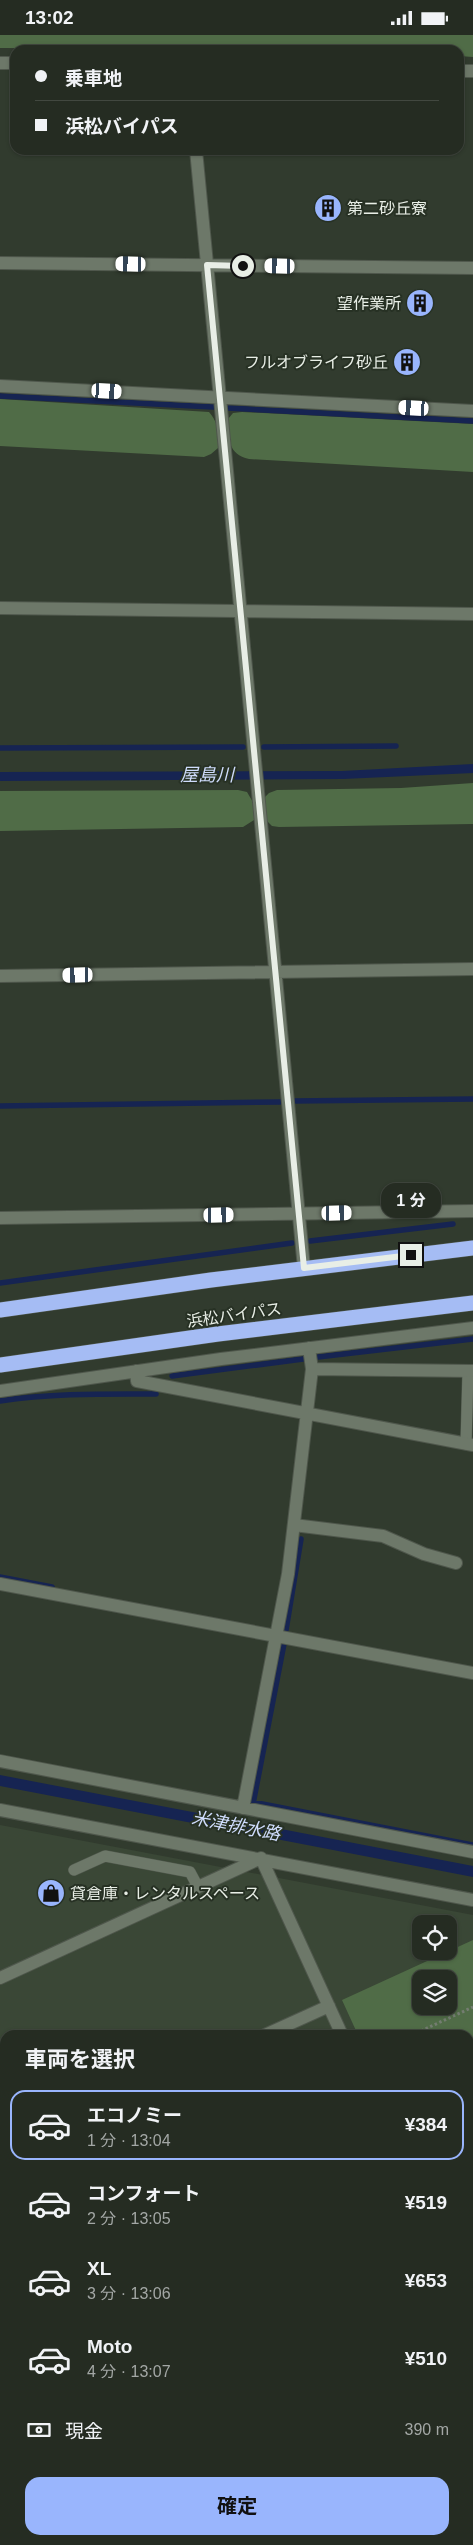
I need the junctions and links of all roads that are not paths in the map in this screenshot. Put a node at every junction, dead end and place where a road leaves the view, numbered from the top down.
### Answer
1 (196, 155) edge
2 (0, 263) edge
3 (207, 265) junction
4 (473, 268) edge
5 (0, 386) edge
6 (219, 397) junction
7 (473, 411) edge
8 (0, 608) edge
9 (240, 611) junction
10 (473, 614) edge
11 (473, 969) edge
12 (275, 972) junction
13 (0, 976) edge
14 (473, 1211) edge
15 (298, 1214) junction
16 (0, 1218) edge
17 (473, 1248) edge
18 (304, 1268) junction
19 (473, 1303) edge
20 (0, 1310) edge
21 (473, 1328) edge
22 (309, 1348) junction
23 (0, 1365) edge
24 (312, 1369) junction
25 (136, 1371) junction
26 (470, 1371) edge
27 (0, 1391) edge
28 (307, 1413) junction
29 (470, 1444) edge
30 (294, 1525) junction
31 (456, 1563) dead end
32 (0, 1583) edge
33 (276, 1636) junction
34 (473, 1673) edge
35 (0, 1761) edge
36 (243, 1808) junction
37 (0, 1810) edge
38 (473, 1852) edge
39 (261, 1858) junction
40 (74, 1870) dead end
41 (198, 1887) junction
42 (473, 1900) edge
43 (0, 1978) edge
44 (329, 2006) junction
45 (276, 2030) edge
46 (340, 2030) edge

1 - 3 street
2 - 3 street
3 - 4 street
3 - 6 street
5 - 6 street
6 - 7 street
6 - 9 street
8 - 9 street
9 - 10 street
9 - 12 street
11 - 12 street
12 - 13 street
12 - 15 street
14 - 15 street
15 - 16 street
15 - 18 street
17 - 18 highway
18 - 20 highway
19 - 23 highway, 浜松バイパス
21 - 22 street
22 - 24 street
22 - 25 street
24 - 26 street
24 - 28 street
25 - 27 street
25 - 28 street
26 - 29 lane
28 - 29 street
28 - 30 street
30 - 31 street
30 - 33 street
32 - 33 street
33 - 34 street
33 - 36 street
35 - 36 street
36 - 38 street
37 - 39 street
39 - 41 street
39 - 42 street
39 - 44 street
40 - 41 lane
41 - 43 street
44 - 45 street
44 - 46 street

